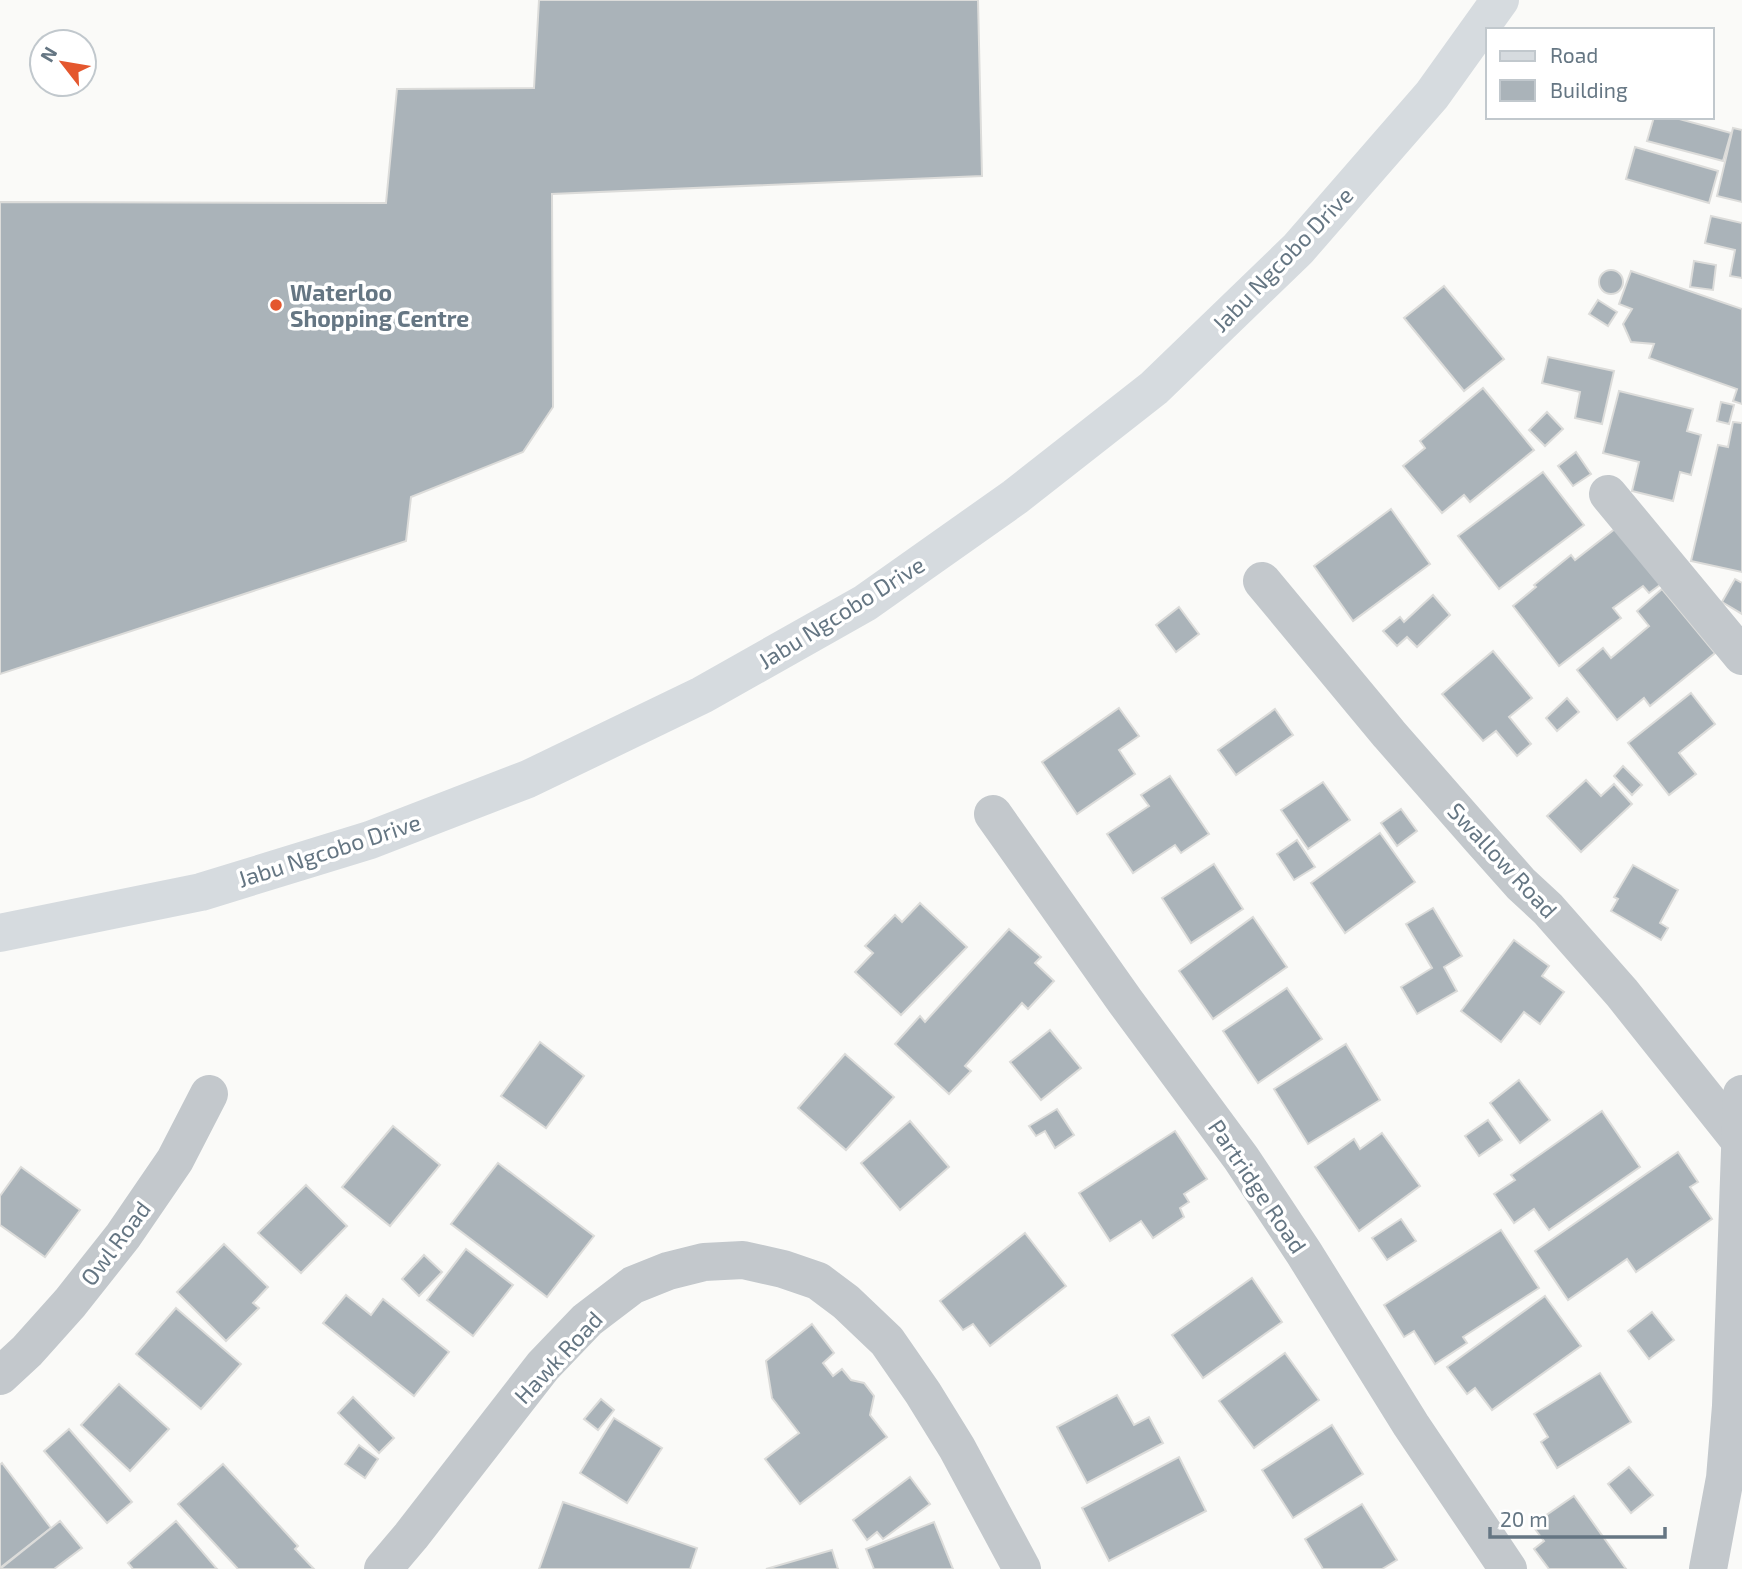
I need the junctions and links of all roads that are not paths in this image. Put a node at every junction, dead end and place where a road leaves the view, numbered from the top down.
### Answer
1 (1500, 0) edge
2 (1608, 494) dead end
3 (1262, 581) dead end
4 (1742, 656) edge
5 (993, 814) dead end
6 (0, 933) edge
7 (209, 1094) dead end
8 (1742, 1094) edge
9 (1740, 1141) edge
10 (0, 1376) edge
11 (383, 1569) edge
12 (1022, 1569) edge
13 (1508, 1569) edge
14 (1708, 1569) edge

1 - 6 main road, Jabu Ngcobo Drive
2 - 4 street
3 - 9 street, Swallow Road
5 - 13 street, Partridge Road
7 - 10 street, Owl Road
8 - 9 street
9 - 14 street
11 - 12 street, Hawk Road

